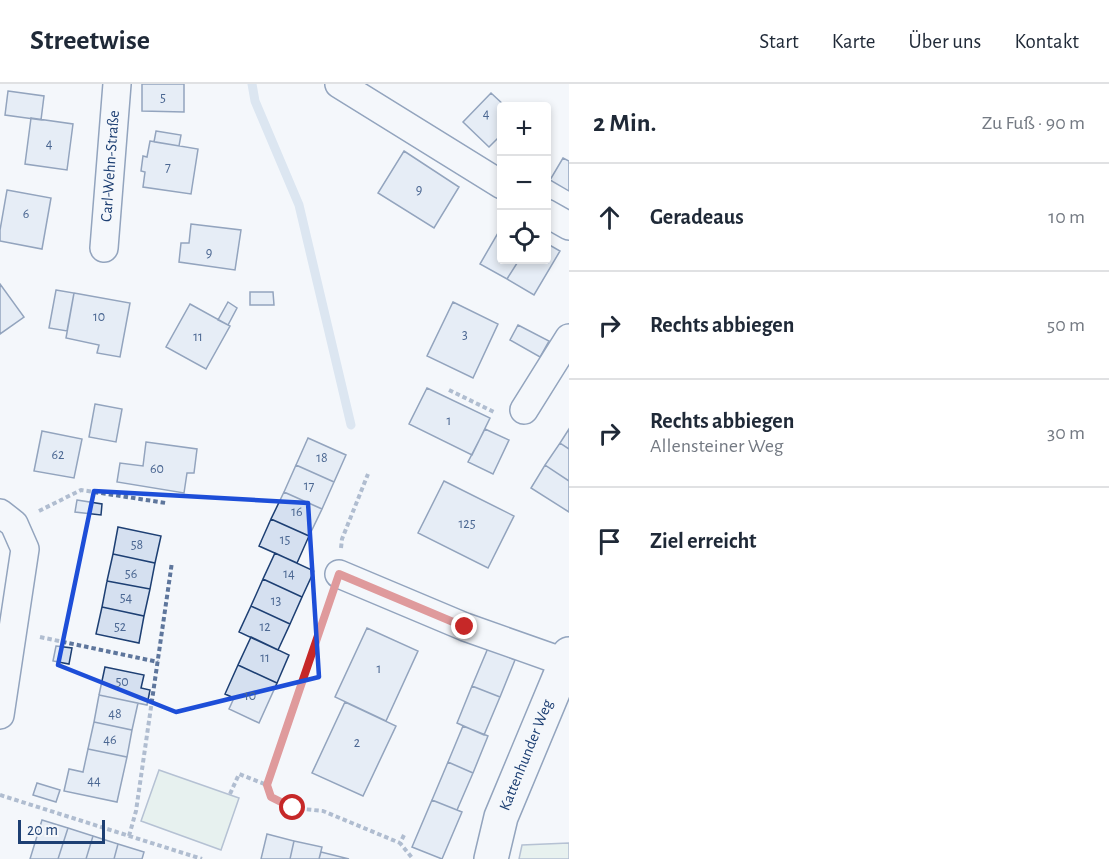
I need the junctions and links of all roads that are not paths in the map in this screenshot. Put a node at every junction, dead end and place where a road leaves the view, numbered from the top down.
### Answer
1 (117, 84) edge
2 (339, 84) edge
3 (497, 183) edge
4 (551, 216) edge
5 (569, 226) edge
6 (104, 248) dead end
7 (569, 338) edge
8 (524, 410) road end
9 (7, 518) edge
10 (339, 574) road end
11 (567, 658) edge
12 (0, 715) edge
13 (491, 859) edge

1 - 6 street, Carl-Wehn-Straße
2 - 3 street
4 - 5 street
7 - 8 street
9 - 12 street
10 - 11 street
11 - 13 street, Kattenhunder Weg

